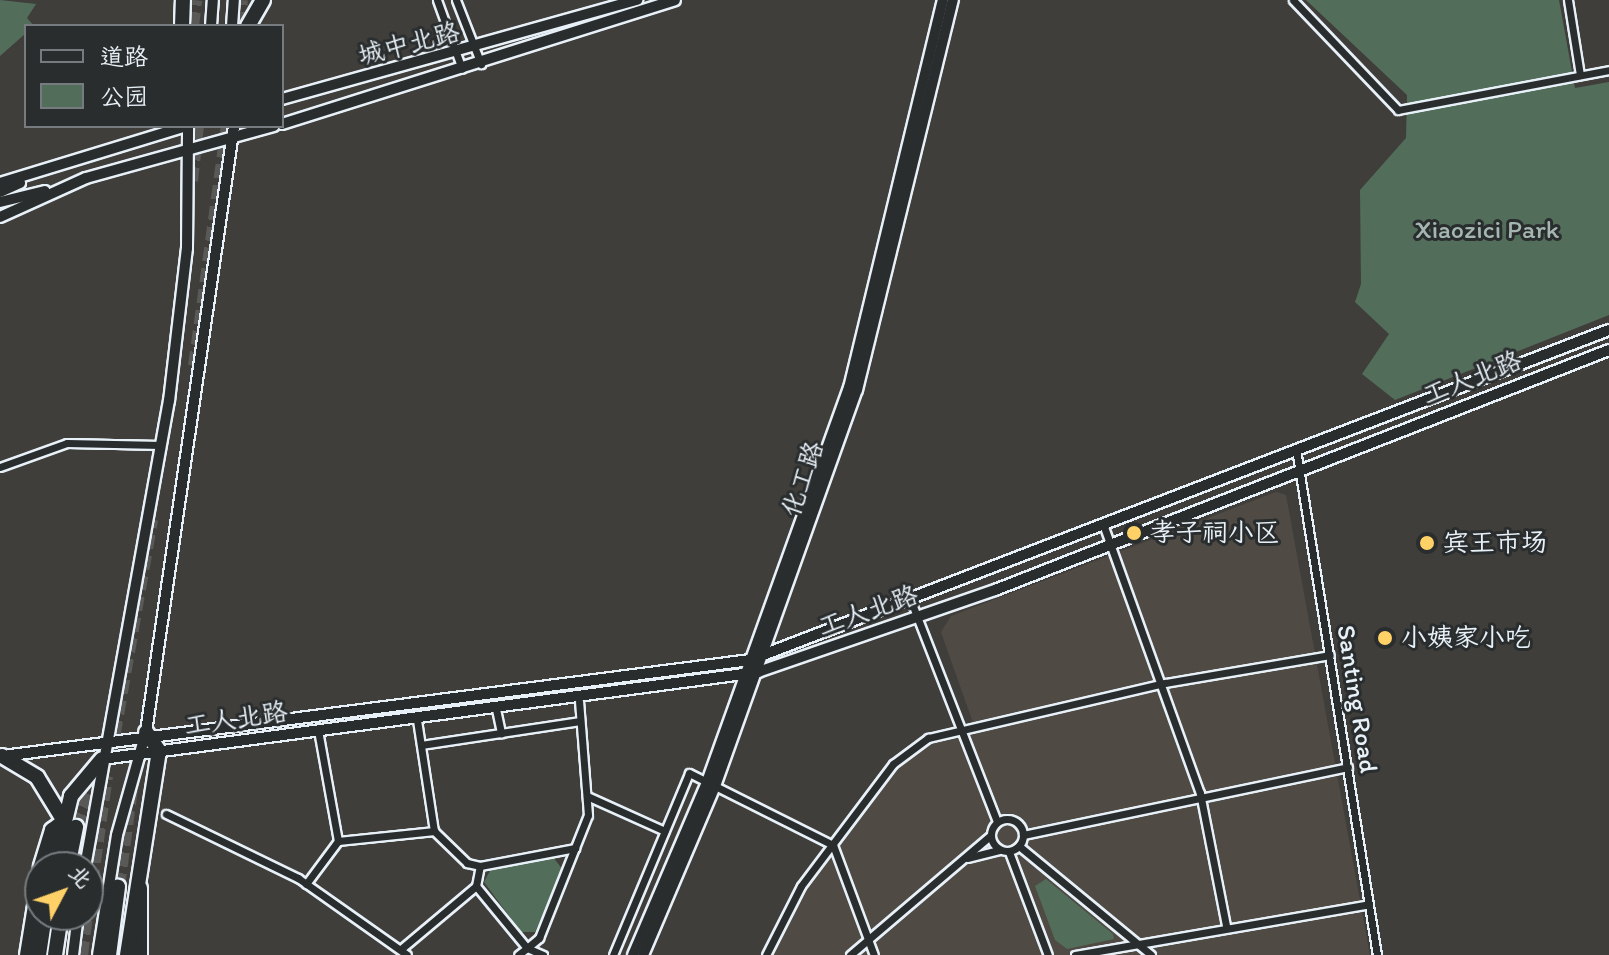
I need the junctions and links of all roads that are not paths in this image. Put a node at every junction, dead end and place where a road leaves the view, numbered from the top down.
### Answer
1 (184, 0) edge
2 (213, 0) edge
3 (234, 0) edge
4 (263, 0) edge
5 (437, 0) edge
6 (456, 0) edge
7 (637, 0) edge
8 (675, 0) edge
9 (943, 0) edge
10 (953, 0) edge
11 (1293, 0) edge
12 (1568, 0) edge
13 (183, 21) edge
14 (211, 24) edge
15 (232, 24) edge
16 (249, 24) edge
17 (475, 50) junction
18 (456, 53) junction
19 (481, 64) junction
20 (462, 69) junction
21 (1609, 70) edge
22 (1580, 75) junction
23 (284, 98) edge
24 (284, 123) edge
25 (182, 128) edge
26 (188, 128) edge
27 (234, 128) edge
28 (267, 128) edge
29 (234, 138) junction
30 (191, 149) junction
31 (48, 170) junction
32 (0, 183) edge
33 (67, 186) junction
34 (0, 192) edge
35 (0, 202) edge
36 (0, 217) edge
37 (1609, 330) edge
38 (1609, 350) edge
39 (161, 445) junction
40 (1296, 449) junction
41 (0, 467) edge
42 (1297, 470) junction
43 (1103, 524) junction
44 (1110, 543) junction
45 (911, 601) junction
46 (918, 618) junction
47 (765, 654) junction
48 (1330, 655) junction
49 (750, 660) junction
50 (752, 673) junction
51 (1165, 683) junction
52 (579, 701) junction
53 (496, 709) junction
54 (417, 720) junction
55 (580, 721) junction
56 (318, 730) junction
57 (961, 730) junction
58 (146, 732) junction
59 (501, 733) junction
60 (106, 739) junction
61 (421, 745) junction
62 (159, 751) junction
63 (134, 755) junction
64 (1, 756) edge
65 (102, 759) junction
66 (1348, 767) junction
67 (711, 784) junction
68 (1200, 793) junction
69 (587, 796) junction
70 (166, 814) dead end
71 (997, 822) junction
72 (70, 824) junction
73 (434, 831) junction
74 (665, 831) junction
75 (1023, 835) junction
76 (990, 836) junction
77 (338, 841) junction
78 (833, 845) junction
79 (1019, 846) junction
80 (575, 848) junction
81 (998, 850) junction
82 (46, 851) edge
83 (60, 851) edge
84 (69, 851) edge
85 (88, 851) edge
86 (1009, 852) junction
87 (965, 859) junction
88 (480, 866) junction
89 (136, 878) junction
90 (306, 884) junction
91 (476, 886) junction
92 (118, 887) tunnel mouth
93 (1365, 905) junction
94 (1226, 926) junction
95 (31, 931) edge
96 (43, 931) edge
97 (59, 931) edge
98 (76, 931) edge
99 (864, 943) junction
100 (1137, 943) junction
101 (527, 948) junction
102 (404, 952) edge
103 (27, 955) edge
104 (39, 955) edge
105 (55, 955) edge
106 (73, 955) edge
107 (98, 955) edge
108 (109, 955) edge
109 (127, 955) edge
110 (140, 955) edge
111 (518, 955) edge
112 (543, 955) edge
113 (613, 955) edge
114 (633, 955) edge
115 (643, 955) edge
116 (766, 955) edge
117 (850, 955) edge
118 (874, 955) edge
119 (1048, 955) edge
120 (1075, 955) edge
121 (1151, 955) edge
122 (1377, 955) edge

1 - 13 highway
2 - 14 street
3 - 15 street
4 - 16 highway
5 - 18 street
6 - 17 street
7 - 17 street, 城中北路
8 - 19 street, 城中北路
9 - 49 street, 化工路
10 - 47 street, 化工路
11 - 22 street
12 - 22 street
17 - 18 street, 城中北路
17 - 19 street
18 - 20 street
18 - 23 street, 城中北路
19 - 20 street, 城中北路
20 - 24 street, 城中北路
21 - 22 street
25 - 31 street
26 - 30 street
27 - 29 street
28 - 29 street
29 - 30 street
29 - 58 street
30 - 33 street
30 - 39 street
31 - 32 street
31 - 34 street
33 - 35 street
33 - 36 street
37 - 40 street, 工人北路
38 - 42 street, 工人北路
39 - 41 street
39 - 60 street
40 - 42 street, Santing Road
40 - 43 street, 工人北路
42 - 44 street, 工人北路
42 - 48 street, Santing Road
43 - 44 street
43 - 45 street, 工人北路
44 - 46 street, 工人北路
44 - 51 street
45 - 46 street
45 - 47 street, 工人北路
46 - 50 street, 工人北路
46 - 57 street
47 - 49 street, 工人北路
47 - 50 street, 化工路
48 - 51 street
48 - 66 street, Santing Road
49 - 50 street, 化工路
49 - 58 street, 工人北路
50 - 52 street, 工人北路
50 - 67 street, 化工路
51 - 57 street
51 - 68 street
52 - 53 street, 工人北路
52 - 55 street
53 - 54 street, 工人北路
53 - 59 street
54 - 56 street, 工人北路
54 - 61 street
55 - 59 street
55 - 69 street
56 - 62 street, 工人北路
56 - 77 street
57 - 71 street
57 - 78 street
58 - 60 street, 工人北路
58 - 62 highway
58 - 63 street
59 - 61 street
60 - 64 street, 工人北路
60 - 65 street
61 - 73 street
62 - 63 street, 工人北路
62 - 89 highway
63 - 65 street, 工人北路
63 - 107 street
64 - 72 highway
65 - 72 highway
65 - 85 street
66 - 68 street
66 - 93 street, Santing Road
67 - 74 street
67 - 78 street
67 - 114 street, 化工路
67 - 115 street, 化工路
68 - 75 street
68 - 94 street
69 - 74 street
69 - 80 street
70 - 90 street
71 - 75 street
71 - 76 street
72 - 82 highway
72 - 83 highway
72 - 84 highway
73 - 77 street
73 - 88 street
74 - 113 street
75 - 79 street
76 - 81 street
76 - 87 street
77 - 90 street
78 - 99 street
78 - 116 street
79 - 86 street
79 - 100 street
80 - 88 street
80 - 101 street
81 - 86 street
81 - 87 street
86 - 119 street
87 - 99 street
88 - 91 street
89 - 109 highway
89 - 110 highway
90 - 102 street
91 - 101 street
91 - 102 street
92 - 108 highway
93 - 94 street
93 - 122 street, Santing Road
94 - 100 street
95 - 103 highway
96 - 104 highway
97 - 105 highway
98 - 106 street
99 - 117 street
99 - 118 street
100 - 120 street
100 - 121 street
101 - 111 street
101 - 112 street

